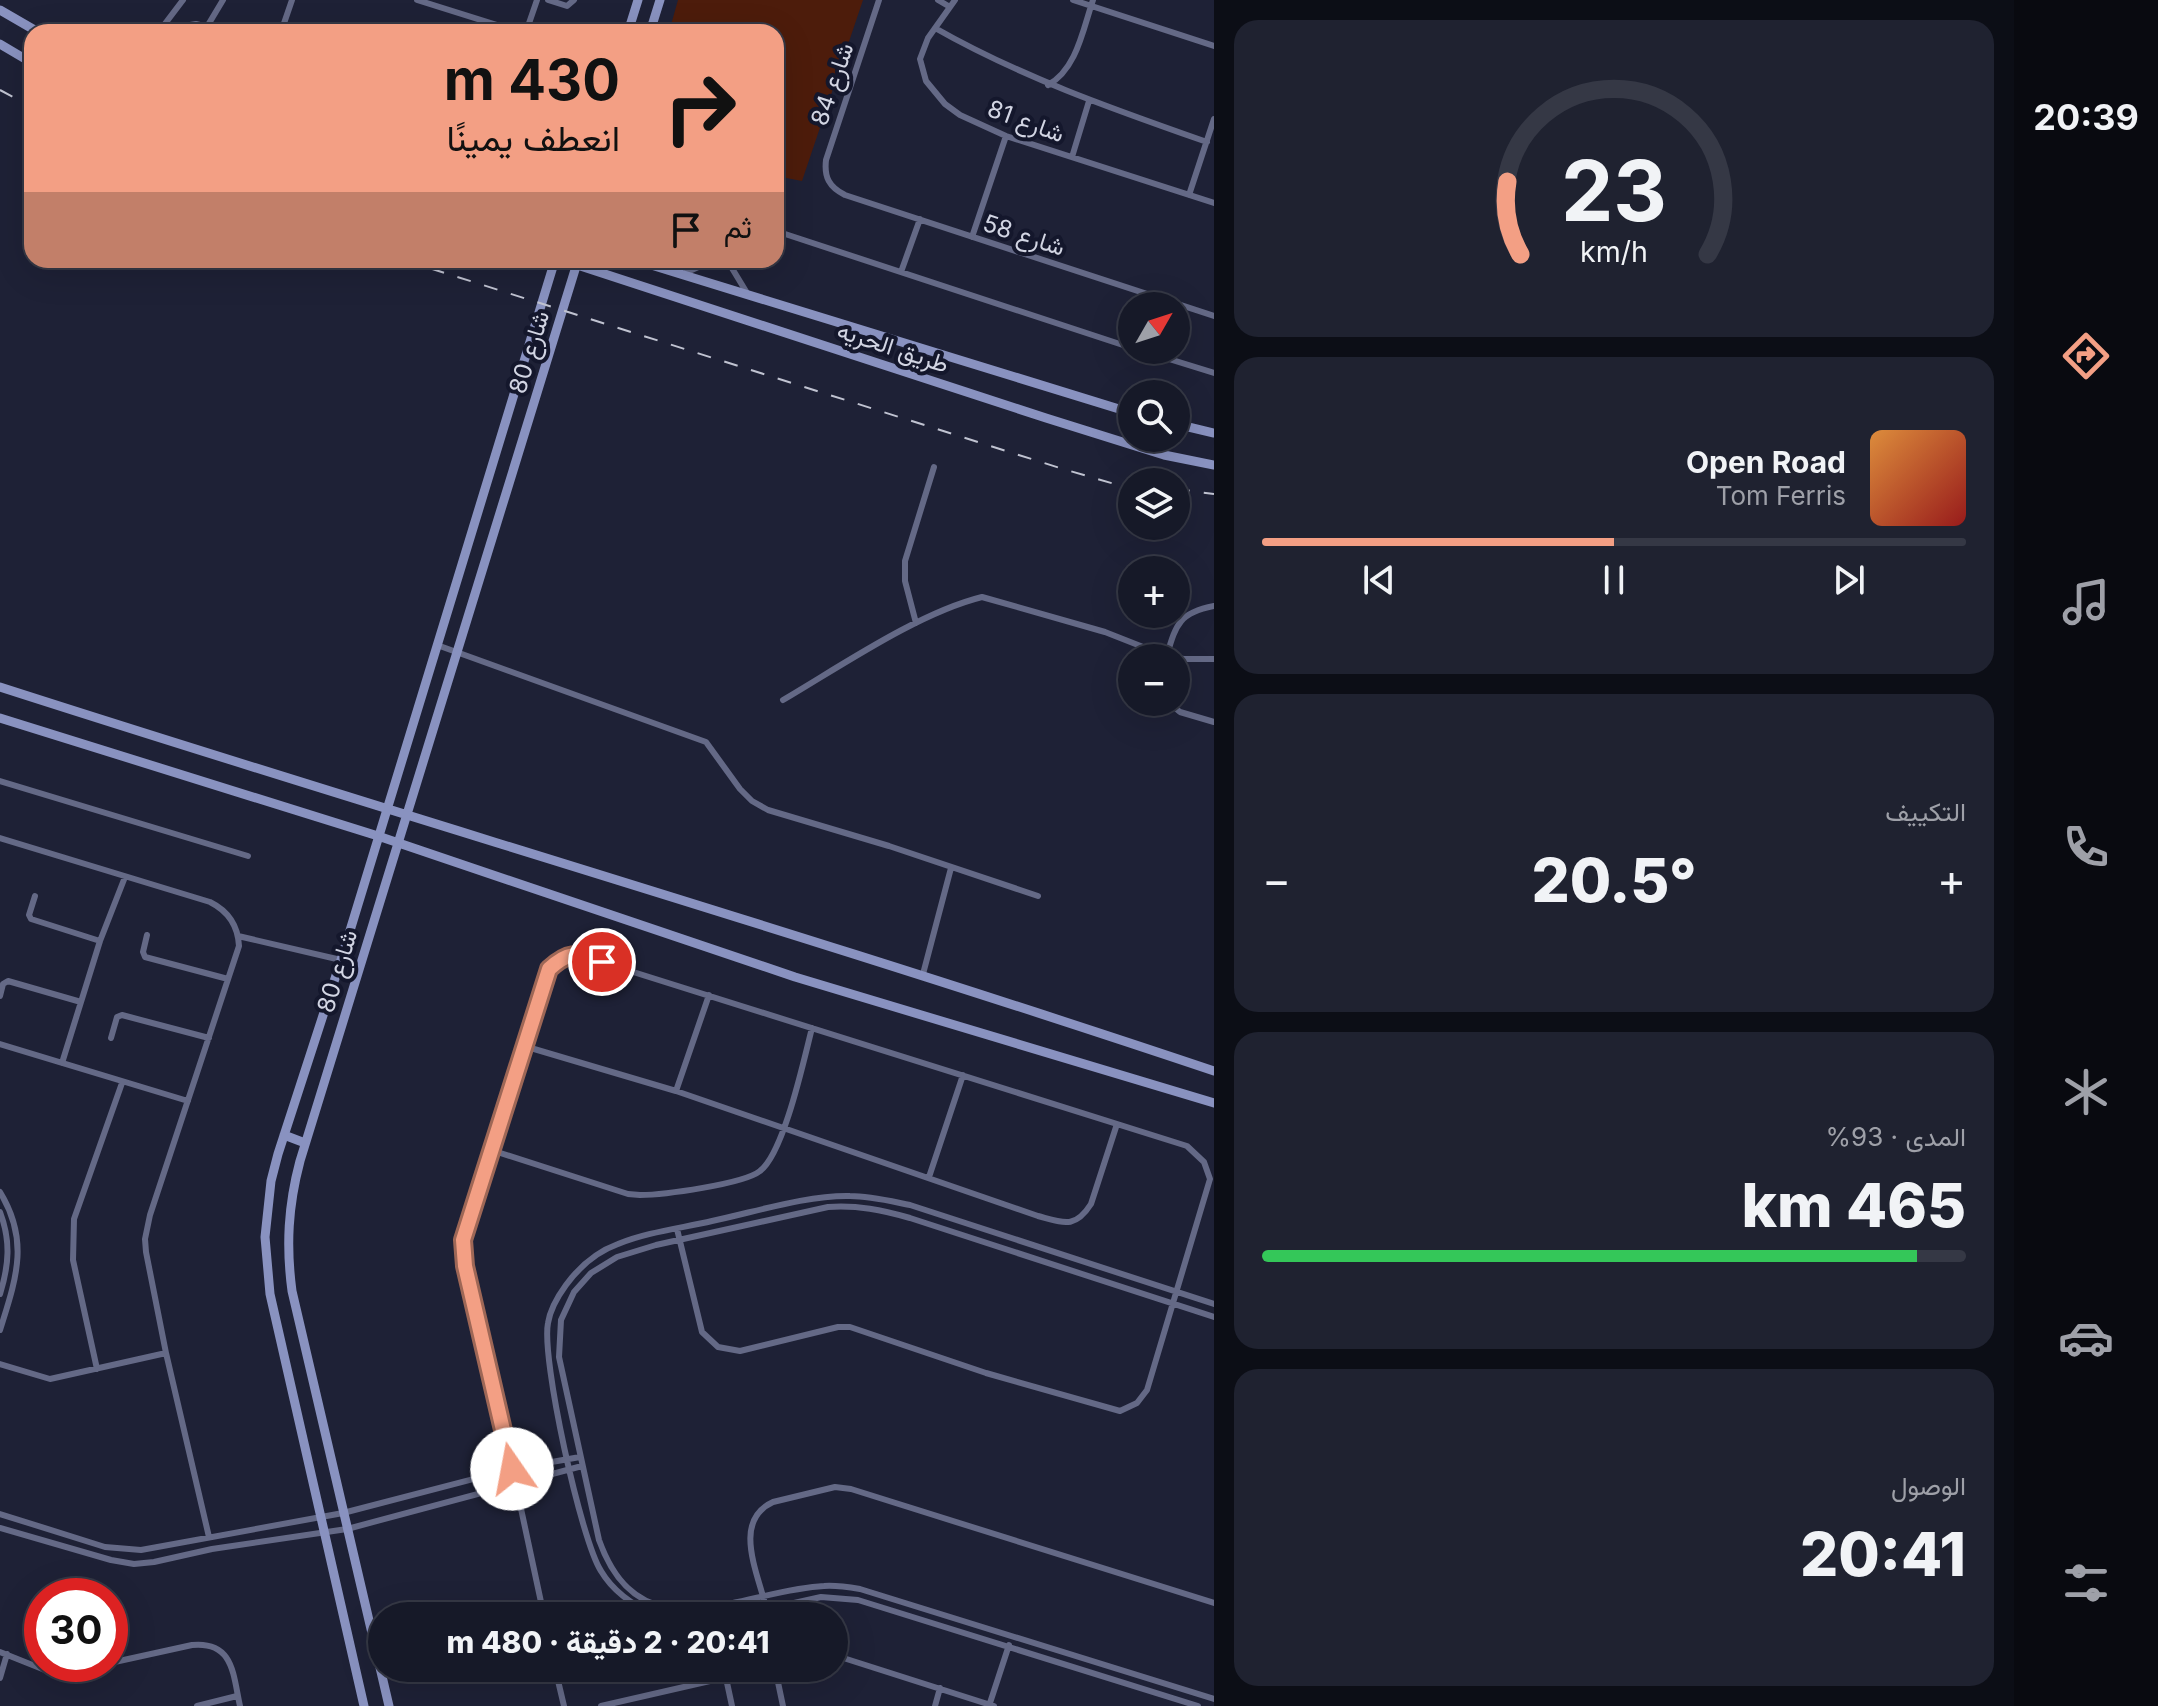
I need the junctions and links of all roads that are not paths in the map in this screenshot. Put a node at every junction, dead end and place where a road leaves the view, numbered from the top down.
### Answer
1 (183, 0) edge
2 (223, 0) edge
3 (292, 0) edge
4 (417, 0) edge
5 (537, 0) edge
6 (548, 0) edge
7 (574, 0) edge
8 (638, 0) edge
9 (660, 0) edge
10 (879, 0) edge
11 (938, 0) edge
12 (955, 0) edge
13 (1073, 0) edge
14 (1092, 3) edge
15 (950, 7) junction
16 (0, 10) edge
17 (24, 24) edge
18 (165, 24) edge
19 (209, 24) edge
20 (284, 24) edge
21 (494, 24) edge
22 (529, 24) edge
23 (630, 24) edge
24 (652, 24) edge
25 (935, 28) junction
26 (0, 44) edge
27 (1214, 46) edge
28 (24, 58) edge
29 (1048, 85) junction
30 (1089, 101) junction
31 (1214, 119) edge
32 (1006, 136) junction
33 (1207, 142) junction
34 (1072, 157) junction
35 (827, 180) joint
36 (1189, 195) junction
37 (1214, 203) edge
38 (920, 219) junction
39 (784, 234) edge
40 (972, 237) junction
41 (553, 268) edge
42 (576, 268) edge
43 (596, 268) edge
44 (664, 268) edge
45 (697, 268) edge
46 (732, 268) edge
47 (901, 272) junction
48 (685, 274) junction
49 (749, 295) junction
50 (1214, 316) edge
51 (1118, 343) edge
52 (1185, 364) edge
53 (1214, 373) edge
54 (1118, 409) edge
55 (1190, 427) edge
56 (1214, 433) edge
57 (1214, 465) edge
58 (934, 467) dead end
59 (458, 577) junction
60 (478, 585) junction
61 (1214, 606) edge
62 (916, 623) junction
63 (1134, 644) edge
64 (1171, 644) edge
65 (437, 645) junction
66 (458, 652) junction
67 (1190, 659) edge
68 (1214, 659) edge
69 (0, 687) edge
70 (783, 700) dead end
71 (1190, 716) edge
72 (0, 718) edge
73 (1214, 722) edge
74 (0, 781) edge
75 (387, 807) junction
76 (407, 814) junction
77 (378, 836) junction
78 (0, 838) edge
79 (397, 844) junction
80 (248, 856) dead end
81 (951, 868) junction
82 (125, 877) junction
83 (35, 896) dead end
84 (1038, 896) dead end
85 (147, 935) dead end
86 (238, 936) junction
87 (100, 941) junction
88 (341, 960) junction
89 (923, 974) junction
90 (228, 979) junction
91 (709, 995) junction
92 (0, 996) edge
93 (81, 1002) junction
94 (812, 1028) junction
95 (111, 1038) dead end
96 (209, 1038) junction
97 (0, 1044) edge
98 (524, 1046) junction
99 (62, 1063) junction
100 (1214, 1071) edge
101 (963, 1075) junction
102 (122, 1083) junction
103 (676, 1091) junction
104 (188, 1101) junction
105 (1214, 1103) edge
106 (1117, 1124) junction
107 (784, 1129) junction
108 (284, 1135) junction
109 (305, 1143) junction
110 (491, 1150) junction
111 (929, 1177) junction
112 (0, 1192) edge
113 (0, 1212) edge
114 (677, 1229) junction
115 (680, 1240) junction
116 (1177, 1292) junction
117 (0, 1294) edge
118 (1173, 1304) junction
119 (1214, 1304) edge
120 (1214, 1317) edge
121 (0, 1330) edge
122 (166, 1353) junction
123 (0, 1364) edge
124 (97, 1369) junction
125 (580, 1457) junction
126 (568, 1460) junction
127 (582, 1466) junction
128 (512, 1469) junction
129 (570, 1469) junction
130 (514, 1483) junction
131 (343, 1513) junction
132 (0, 1514) edge
133 (320, 1518) junction
134 (0, 1528) edge
135 (347, 1529) junction
136 (322, 1533) junction
137 (209, 1537) junction
138 (763, 1597) junction
139 (541, 1602) edge
140 (633, 1602) edge
141 (764, 1602) edge
142 (791, 1602) edge
143 (1214, 1603) edge
144 (1009, 1645) junction
145 (3, 1653) edge
146 (128, 1659) edge
147 (848, 1659) edge
148 (24, 1661) edge
149 (0, 1678) edge
150 (558, 1682) edge
151 (709, 1682) edge
152 (727, 1682) edge
153 (778, 1682) edge
154 (940, 1688) junction
155 (237, 1696) junction
156 (1214, 1699) edge
157 (614, 1705) edge
158 (197, 1706) edge
159 (240, 1706) edge
160 (364, 1706) edge
161 (389, 1706) edge
162 (564, 1706) edge
163 (601, 1706) edge
164 (732, 1706) edge
165 (783, 1706) edge
166 (935, 1706) edge
167 (991, 1706) edge
168 (1198, 1706) edge

1 - 18 street
2 - 19 street
3 - 20 street
4 - 21 street
5 - 22 street
6 - 7 street
8 - 23 street
9 - 24 street
10 - 35 street, شارع 84
11 - 15 street
12 - 15 street, شارع 81
13 - 14 street
14 - 27 street
14 - 29 street
15 - 25 street, شارع 81
16 - 17 street
25 - 29 street
25 - 32 street, شارع 81
26 - 28 street
29 - 30 street
30 - 33 street
30 - 34 street
31 - 33 street
32 - 34 street, شارع 81
32 - 40 street
33 - 36 street
34 - 36 street, شارع 81
35 - 38 street, شارع 58
36 - 37 street, شارع 81
38 - 40 street, شارع 58
38 - 47 street
39 - 47 street
40 - 50 street, شارع 58
41 - 59 street, شارع 80
42 - 60 street, شارع 80
43 - 57 street, طريق الحريه
44 - 48 street, طريق الحريه
45 - 48 street
46 - 49 street
47 - 51 street
48 - 49 street, طريق الحريه
49 - 54 street, طريق الحريه
52 - 53 street
55 - 56 street
58 - 62 street
59 - 60 street
59 - 65 street, شارع 80
60 - 66 street, شارع 80
61 - 64 street
62 - 63 street
62 - 70 street
65 - 66 street
65 - 75 street, شارع 80
66 - 76 street, شارع 80
66 - 81 street
67 - 68 street
69 - 75 street
71 - 73 street
72 - 77 street
74 - 80 street
75 - 76 street
75 - 77 street, شارع 80
76 - 79 street, شارع 80
76 - 89 street
77 - 79 street
77 - 88 street, شارع 80
78 - 82 street
79 - 105 street
79 - 109 street, شارع 80
81 - 84 street
81 - 89 street
82 - 86 street
82 - 87 street
83 - 87 street
85 - 90 street
86 - 88 street
86 - 90 street
87 - 93 street
88 - 108 street, شارع 80
89 - 100 street
90 - 96 street
91 - 94 street
91 - 98 street
91 - 103 street
92 - 93 street
93 - 99 street
94 - 101 street
94 - 107 street
95 - 96 street
96 - 104 street
97 - 99 street
98 - 103 street
98 - 110 street
99 - 102 street
101 - 106 street
101 - 111 street
102 - 104 street
102 - 124 street
103 - 107 street
104 - 122 street
106 - 111 street
106 - 116 street
107 - 110 street
107 - 111 street
108 - 109 street
108 - 133 street, شارع 80
109 - 131 street, شارع 80
110 - 128 street
112 - 121 street
113 - 117 street
114 - 115 street
114 - 116 street
114 - 126 street
115 - 118 street
115 - 118 street
115 - 125 street
116 - 118 street
116 - 119 street
118 - 120 street
122 - 124 street
122 - 137 street
123 - 124 street
125 - 126 street
125 - 127 street
126 - 128 street
126 - 129 street
127 - 129 street
127 - 138 street
128 - 130 street
128 - 131 street
129 - 130 street
129 - 140 street
130 - 135 street
130 - 139 street
131 - 133 street
131 - 135 street, شارع 80
132 - 137 street
133 - 136 street, شارع 80
133 - 137 street
134 - 136 street
135 - 136 street
135 - 161 street, شارع 80
136 - 160 street, شارع 80
138 - 141 street
138 - 143 street
138 - 156 street
142 - 144 street
144 - 167 street
144 - 168 street
145 - 148 street
145 - 149 street
146 - 155 street
147 - 154 street
150 - 162 street
151 - 157 street
152 - 164 street
153 - 165 street
154 - 166 street
154 - 167 street
155 - 158 street
155 - 159 street
157 - 163 street

